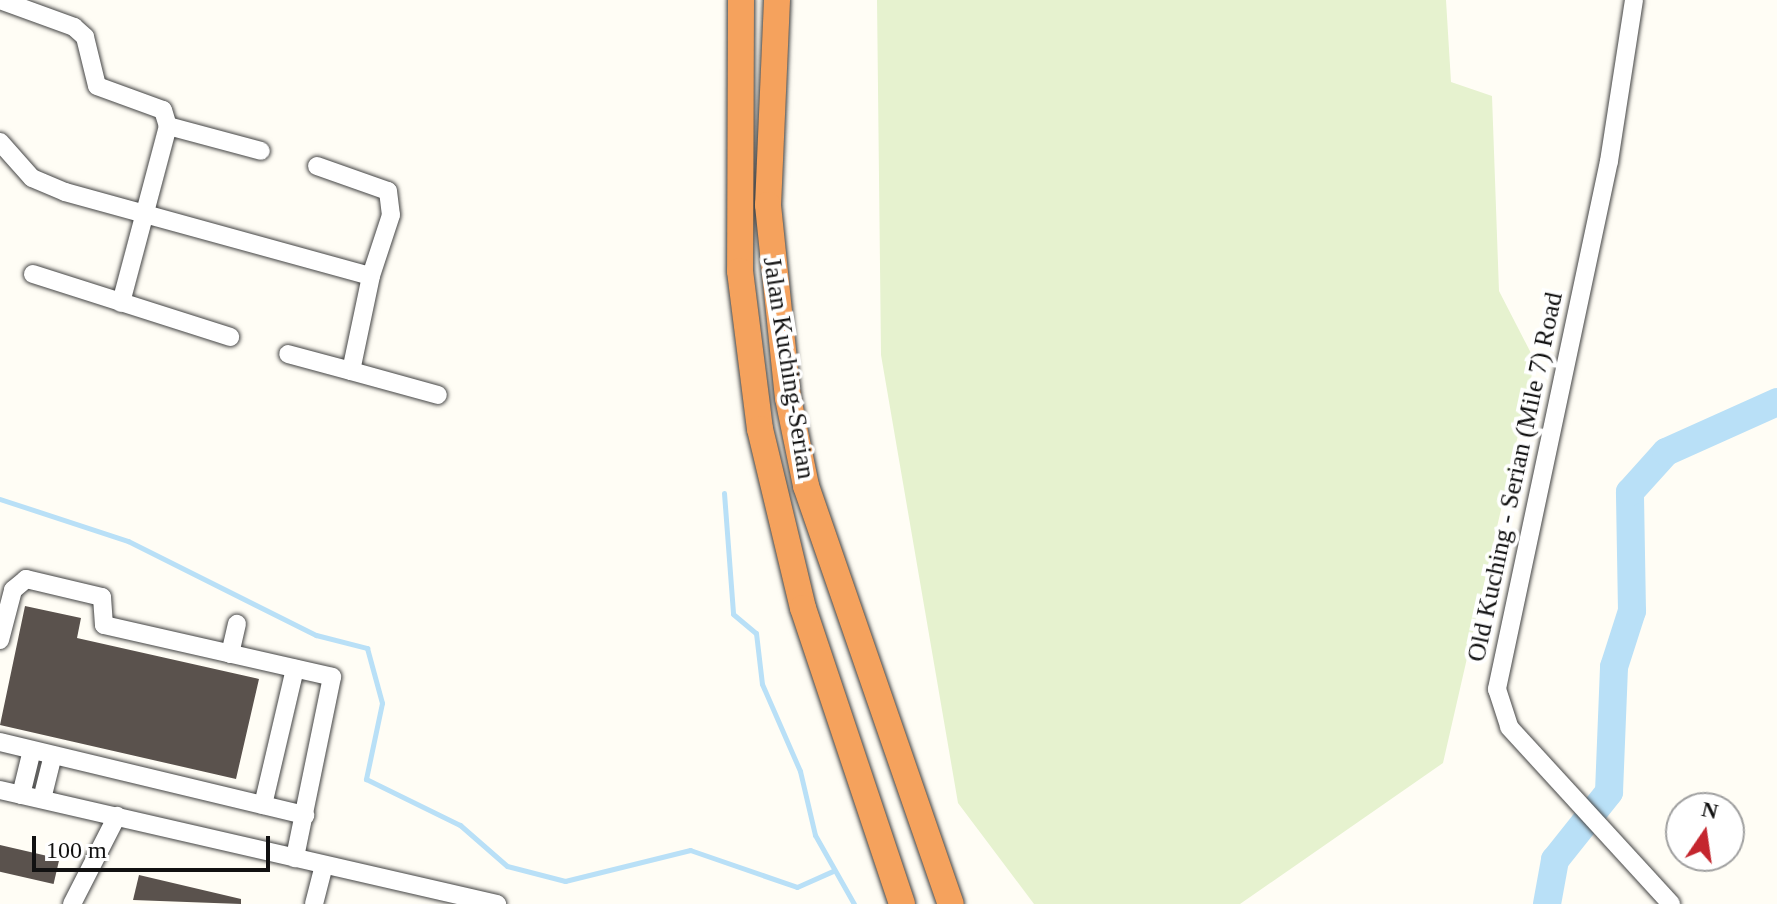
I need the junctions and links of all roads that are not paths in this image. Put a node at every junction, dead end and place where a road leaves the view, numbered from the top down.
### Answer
1 (0, 0) edge
2 (741, 0) edge
3 (777, 0) edge
4 (1634, 0) edge
5 (168, 126) junction
6 (0, 142) edge
7 (261, 151) dead end
8 (317, 166) dead end
9 (145, 215) junction
10 (33, 274) dead end
11 (371, 276) junction
12 (121, 303) junction
13 (230, 337) dead end
14 (288, 354) dead end
15 (351, 371) junction
16 (438, 395) dead end
17 (5, 602) edge
18 (237, 624) dead end
19 (0, 640) edge
20 (230, 654) junction
21 (295, 669) junction
22 (0, 742) edge
23 (32, 750) junction
24 (53, 755) junction
25 (0, 790) edge
26 (21, 795) junction
27 (42, 799) junction
28 (263, 805) junction
29 (305, 815) junction
30 (117, 816) junction
31 (295, 858) junction
32 (324, 865) junction
33 (72, 904) edge
34 (314, 904) edge
35 (497, 904) edge
36 (902, 904) edge
37 (951, 904) edge
38 (1671, 904) edge

1 - 5 street
2 - 36 highway, Jalan Kuching-Serian
3 - 37 highway, Jalan Kuching-Serian
4 - 38 street, Old Kuching - Serian (Mile 7) Road
5 - 7 street
5 - 9 street
6 - 9 street
8 - 11 street
9 - 11 street
9 - 12 street
10 - 12 street
11 - 15 street
12 - 13 street
14 - 15 street
15 - 16 street
17 - 19 street
17 - 20 street
18 - 20 street
20 - 21 street
21 - 28 street
21 - 29 street
22 - 23 street
23 - 24 street
23 - 26 street
24 - 27 street
24 - 28 street
25 - 26 street
26 - 27 street
27 - 30 street
28 - 29 street
29 - 31 street
30 - 31 street
30 - 33 street
31 - 32 street
32 - 34 street
32 - 35 street

